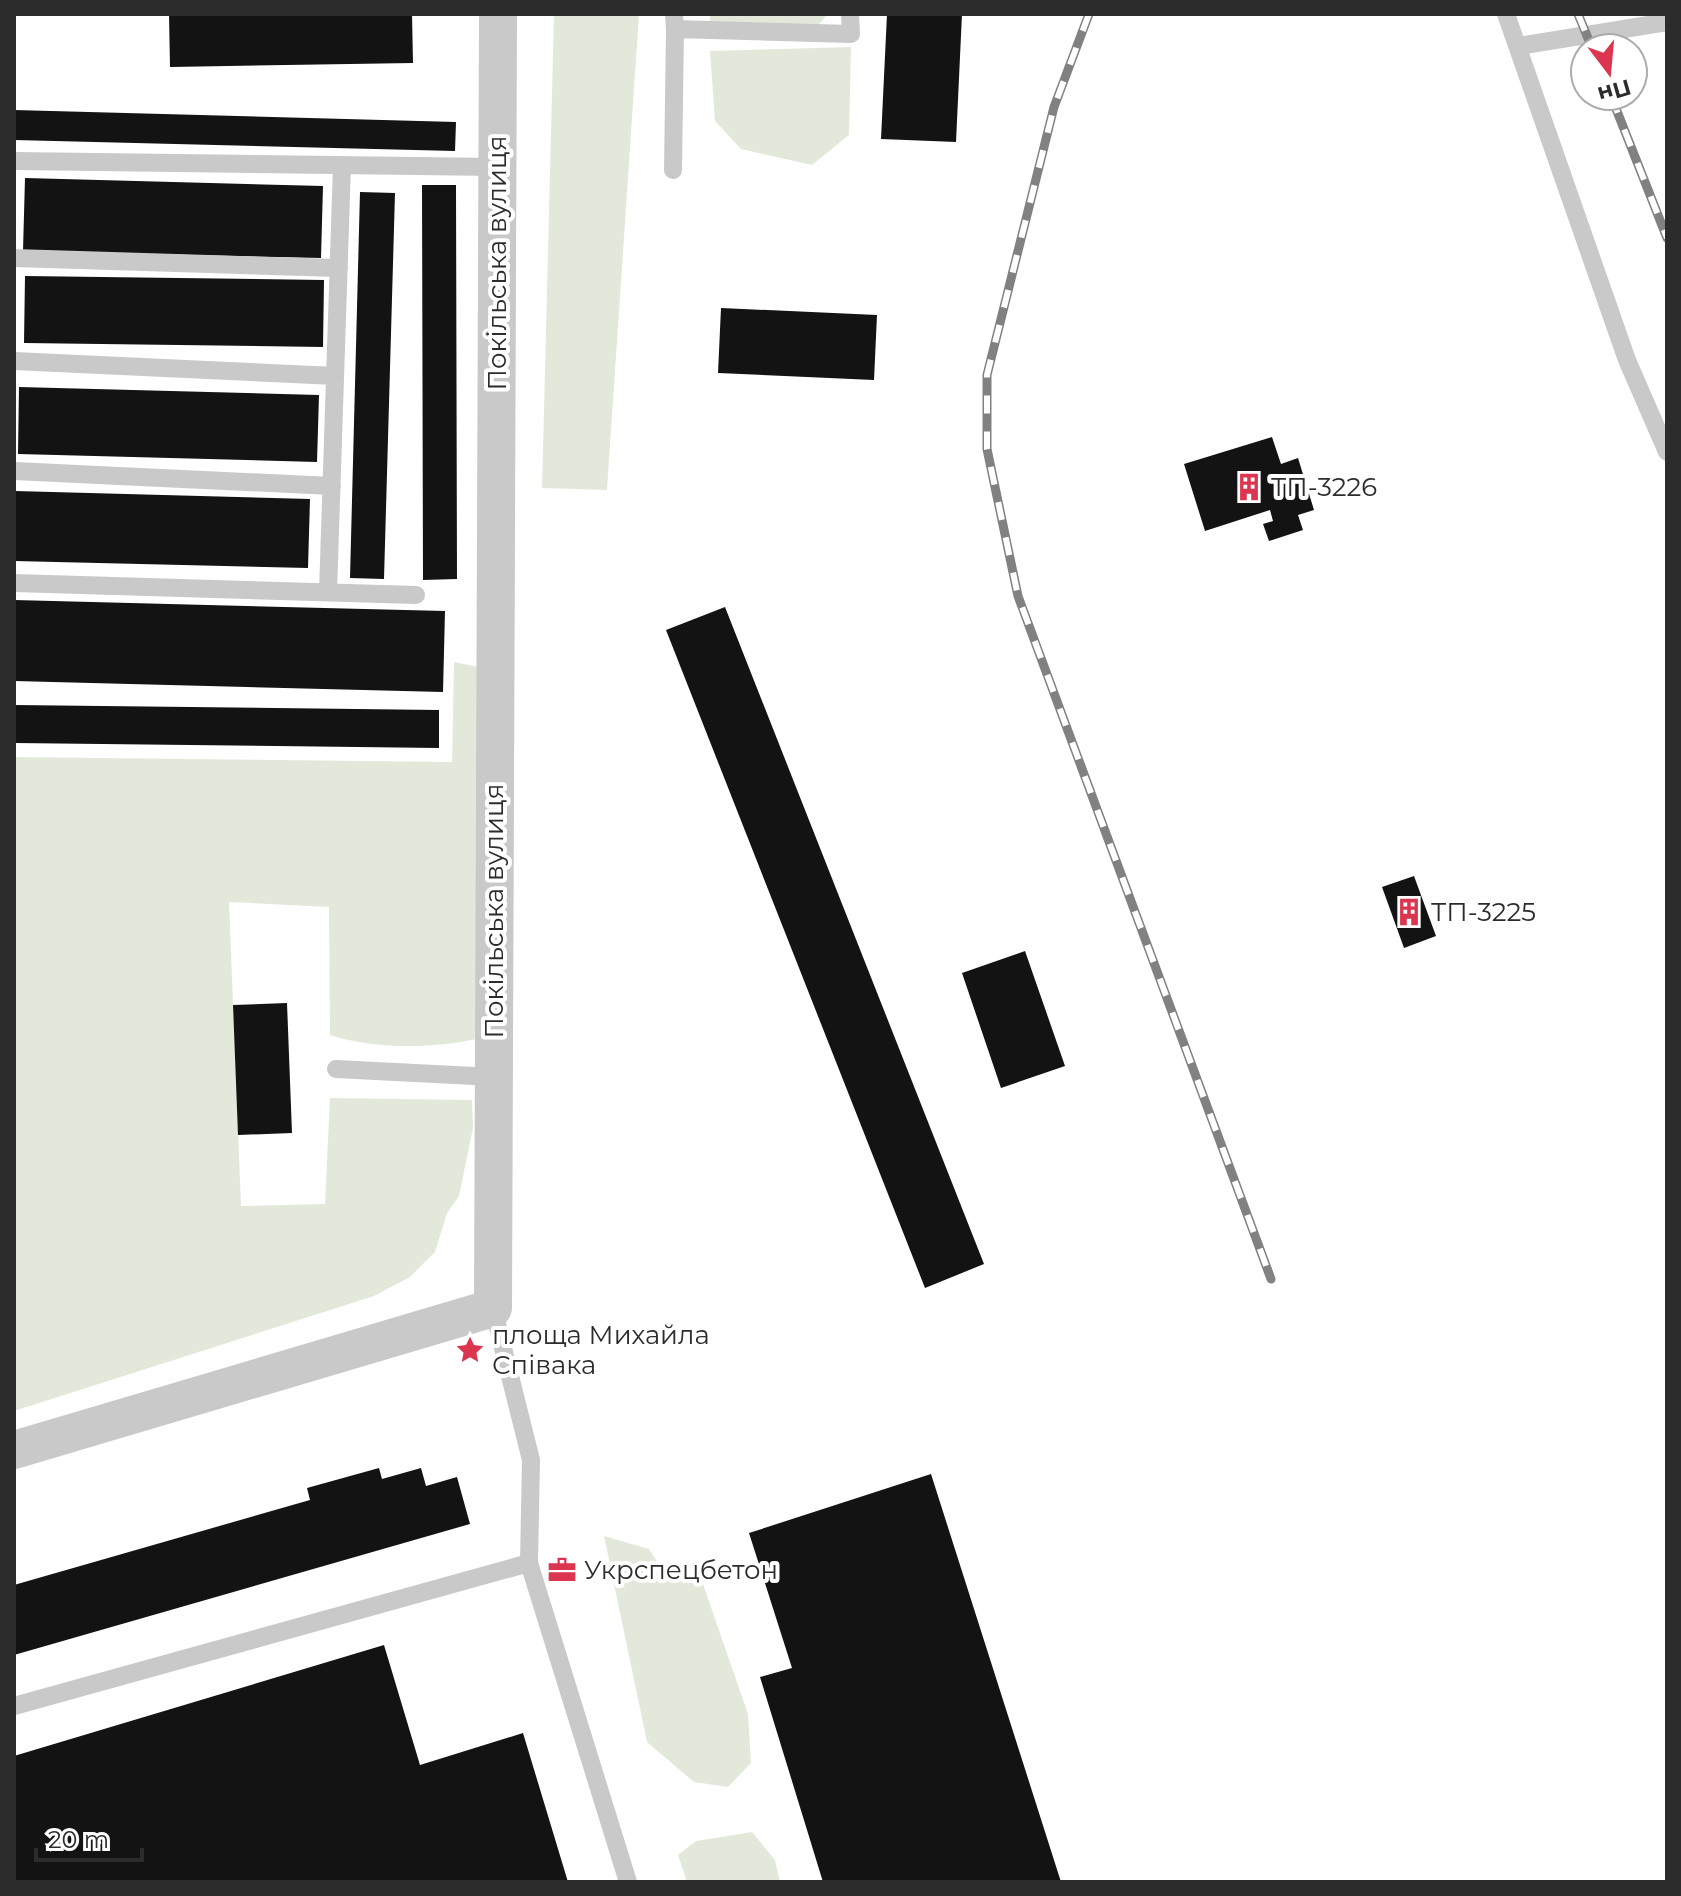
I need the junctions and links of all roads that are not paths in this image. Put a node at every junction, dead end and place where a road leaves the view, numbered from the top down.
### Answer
1 (498, 14) edge
2 (850, 14) edge
3 (1506, 14) edge
4 (675, 21) edge
5 (1667, 22) edge
6 (1519, 46) junction
7 (14, 161) edge
8 (342, 165) junction
9 (497, 167) junction
10 (673, 170) dead end
11 (14, 258) edge
12 (339, 268) junction
13 (14, 361) edge
14 (335, 376) junction
15 (1667, 452) edge
16 (14, 471) edge
17 (332, 486) junction
18 (14, 583) edge
19 (328, 592) junction
20 (416, 595) dead end
21 (336, 1069) dead end
22 (494, 1077) junction
23 (493, 1308) junction
24 (14, 1450) edge
25 (529, 1563) junction
26 (14, 1706) edge
27 (628, 1882) edge

1 - 9 street, Покільська вулиця
2 - 4 lane
3 - 6 lane
4 - 10 lane
5 - 6 lane
6 - 15 lane
7 - 8 lane
8 - 9 lane
8 - 12 lane
9 - 22 street, Покільська вулиця
11 - 12 lane
12 - 14 lane
13 - 14 lane
14 - 17 lane
16 - 17 lane
17 - 19 lane
18 - 19 lane
19 - 20 lane
21 - 22 lane
22 - 23 street, Покільська вулиця
23 - 24 street
23 - 25 lane
25 - 26 lane
25 - 27 lane

